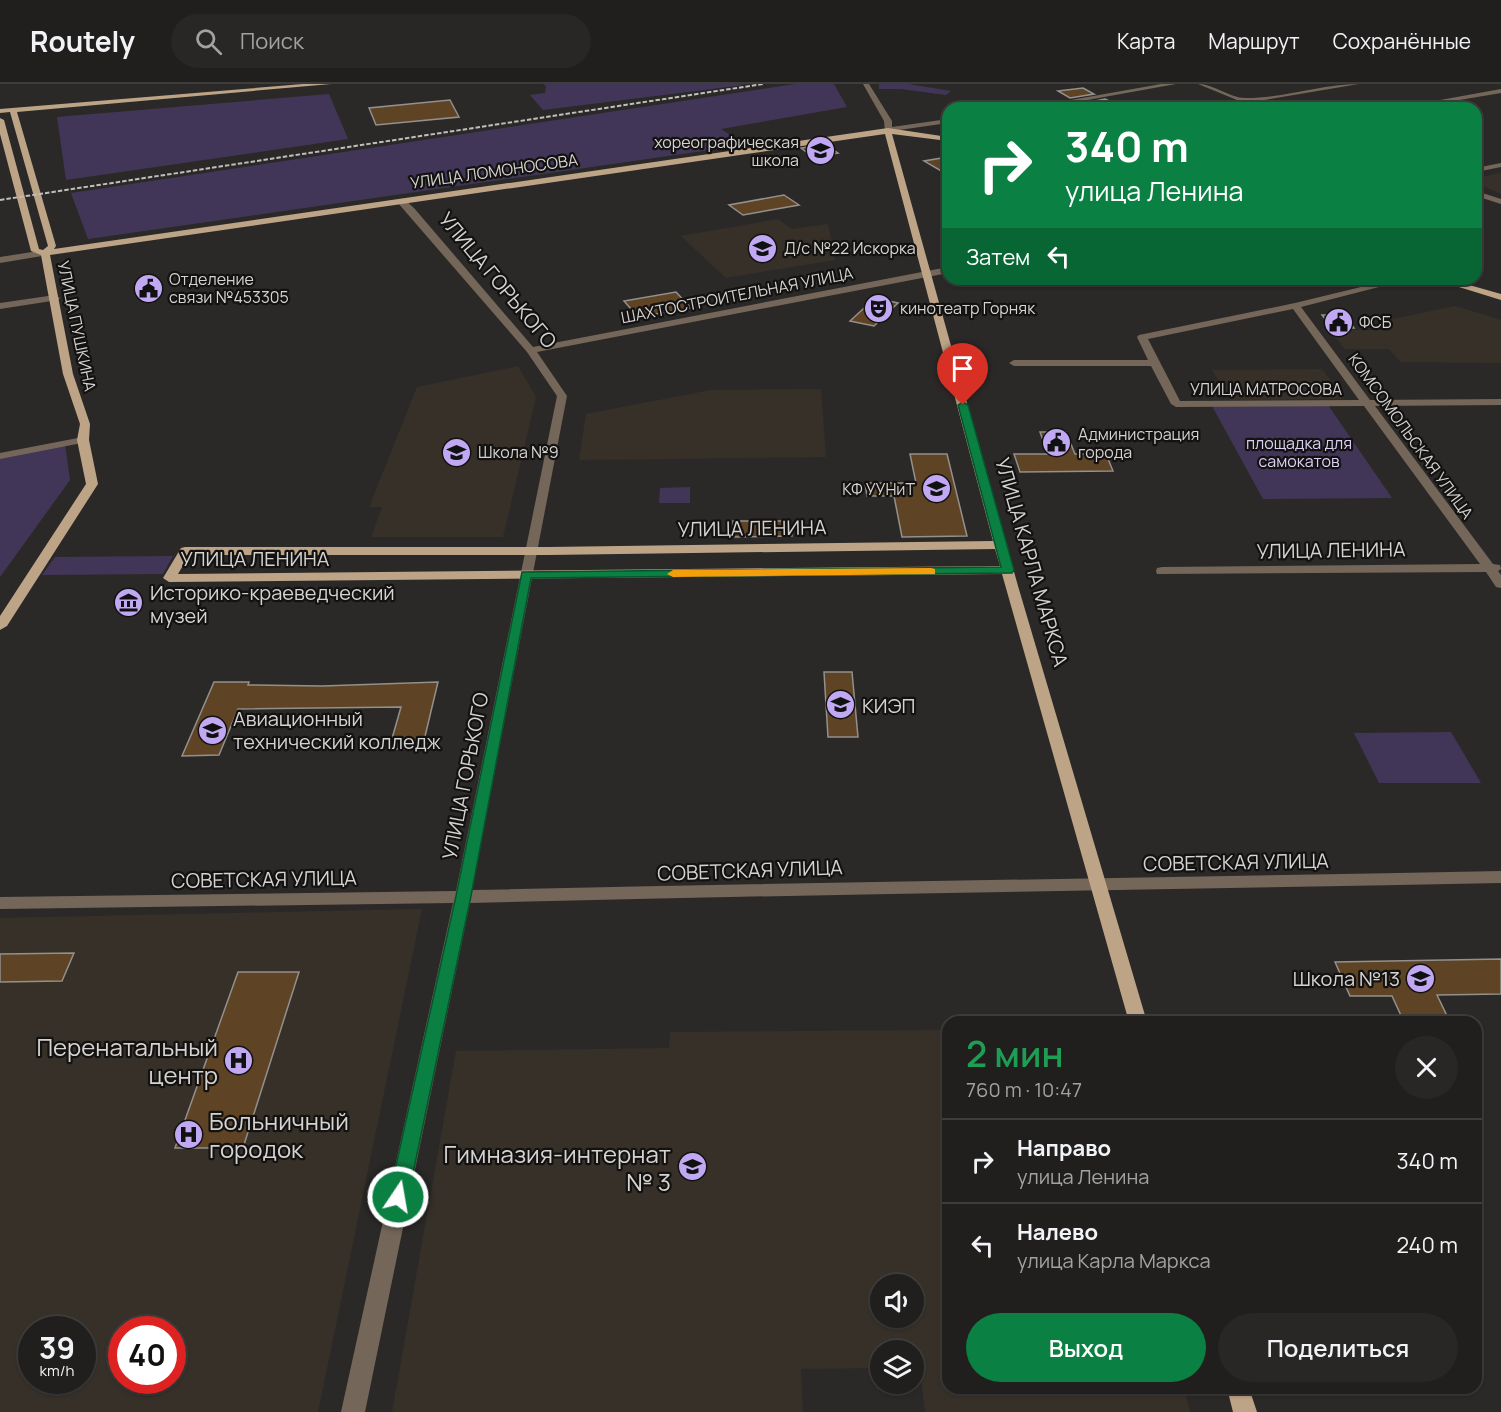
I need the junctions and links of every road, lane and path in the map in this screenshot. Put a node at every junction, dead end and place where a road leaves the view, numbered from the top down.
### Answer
1 (328, 84) edge
2 (866, 84) edge
3 (1173, 84) edge
4 (1201, 84) edge
5 (1356, 84) edge
6 (1501, 91) edge
7 (1486, 93) junction
8 (1501, 98) edge
9 (1244, 101) joint
10 (1066, 102) edge
11 (1434, 102) edge
12 (63, 105) junction
13 (13, 110) junction
14 (0, 111) edge
15 (23, 120) junction
16 (0, 121) edge
17 (942, 122) edge
18 (888, 130) junction
19 (942, 137) edge
20 (1501, 165) edge
21 (1482, 169) edge
22 (1482, 195) edge
23 (401, 201) junction
24 (1501, 202) edge
25 (45, 253) junction
26 (0, 260) edge
27 (942, 271) edge
28 (926, 274) junction
29 (1381, 285) edge
30 (1459, 285) edge
31 (1501, 297) edge
32 (56, 298) junction
33 (0, 306) edge
34 (1296, 306) junction
35 (531, 350) junction
36 (1014, 363) dead end
37 (1154, 363) junction
38 (1501, 402) edge
39 (1367, 403) junction
40 (83, 440) junction
41 (0, 456) edge
42 (1001, 545) junction
43 (531, 551) junction
44 (1495, 568) edge
45 (1008, 570) junction
46 (1162, 571) dead end
47 (526, 575) junction
48 (1501, 584) edge
49 (0, 626) edge
50 (1501, 877) edge
51 (1100, 886) junction
52 (463, 896) junction
53 (0, 903) edge
54 (1136, 1016) edge
55 (1240, 1394) edge
56 (353, 1412) edge
57 (1245, 1412) edge

1 - 12 main road
2 - 18 street, УЛИЦА КАРЛА МАРКСА
3 - 10 street
4 - 9 street
5 - 9 street
6 - 7 street
7 - 8 street
7 - 11 street
12 - 13 main road
12 - 15 main road
13 - 14 main road
13 - 15 main road, УЛИЦА ПУШКИНА
15 - 25 main road, УЛИЦА ПУШКИНА
16 - 25 main road, УЛИЦА ПУШКИНА
17 - 18 street, УЛИЦА ЛОМОНОСОВА
18 - 19 main road
18 - 23 main road, УЛИЦА ЛОМОНОСОВА
18 - 28 main road, УЛИЦА КАРЛА МАРКСА
20 - 21 street
22 - 24 street
23 - 25 main road, УЛИЦА ЛОМОНОСОВА
23 - 35 street, УЛИЦА ГОРЬКОГО
25 - 26 street
25 - 32 main road, УЛИЦА ПУШКИНА
27 - 28 street, ШАХТОСТРОИТЕЛЬНАЯ УЛИЦА
28 - 35 street, ШАХТОСТРОИТЕЛЬНАЯ УЛИЦА
28 - 42 main road, УЛИЦА КАРЛА МАРКСА
29 - 34 street, УЛИЦА МАТРОСОВА
30 - 31 main road
32 - 33 street
32 - 40 main road, УЛИЦА ПУШКИНА
34 - 37 street, УЛИЦА МАТРОСОВА
34 - 39 street, КОМСОМОЛЬСКАЯ УЛИЦА
35 - 43 street, УЛИЦА ГОРЬКОГО
36 - 37 street
37 - 39 street, УЛИЦА МАТРОСОВА
38 - 39 street
39 - 44 street, КОМСОМОЛЬСКАЯ УЛИЦА
40 - 41 street
40 - 49 main road, УЛИЦА ПУШКИНА
42 - 43 main road, УЛИЦА ЛЕНИНА
42 - 45 main road, УЛИЦА КАРЛА МАРКСА
43 - 47 street, УЛИЦА ГОРЬКОГО
43 - 47 main road, УЛИЦА ЛЕНИНА
44 - 46 street, УЛИЦА ЛЕНИНА
44 - 48 street, КОМСОМОЛЬСКАЯ УЛИЦА
45 - 47 main road, УЛИЦА ЛЕНИНА
45 - 51 main road, УЛИЦА КАРЛА МАРКСА
47 - 52 street, УЛИЦА ГОРЬКОГО
50 - 51 street, СОВЕТСКАЯ УЛИЦА
51 - 52 street, СОВЕТСКАЯ УЛИЦА
51 - 54 main road, УЛИЦА КАРЛА МАРКСА
52 - 53 street, СОВЕТСКАЯ УЛИЦА
52 - 56 street, УЛИЦА ГОРЬКОГО
55 - 57 main road

